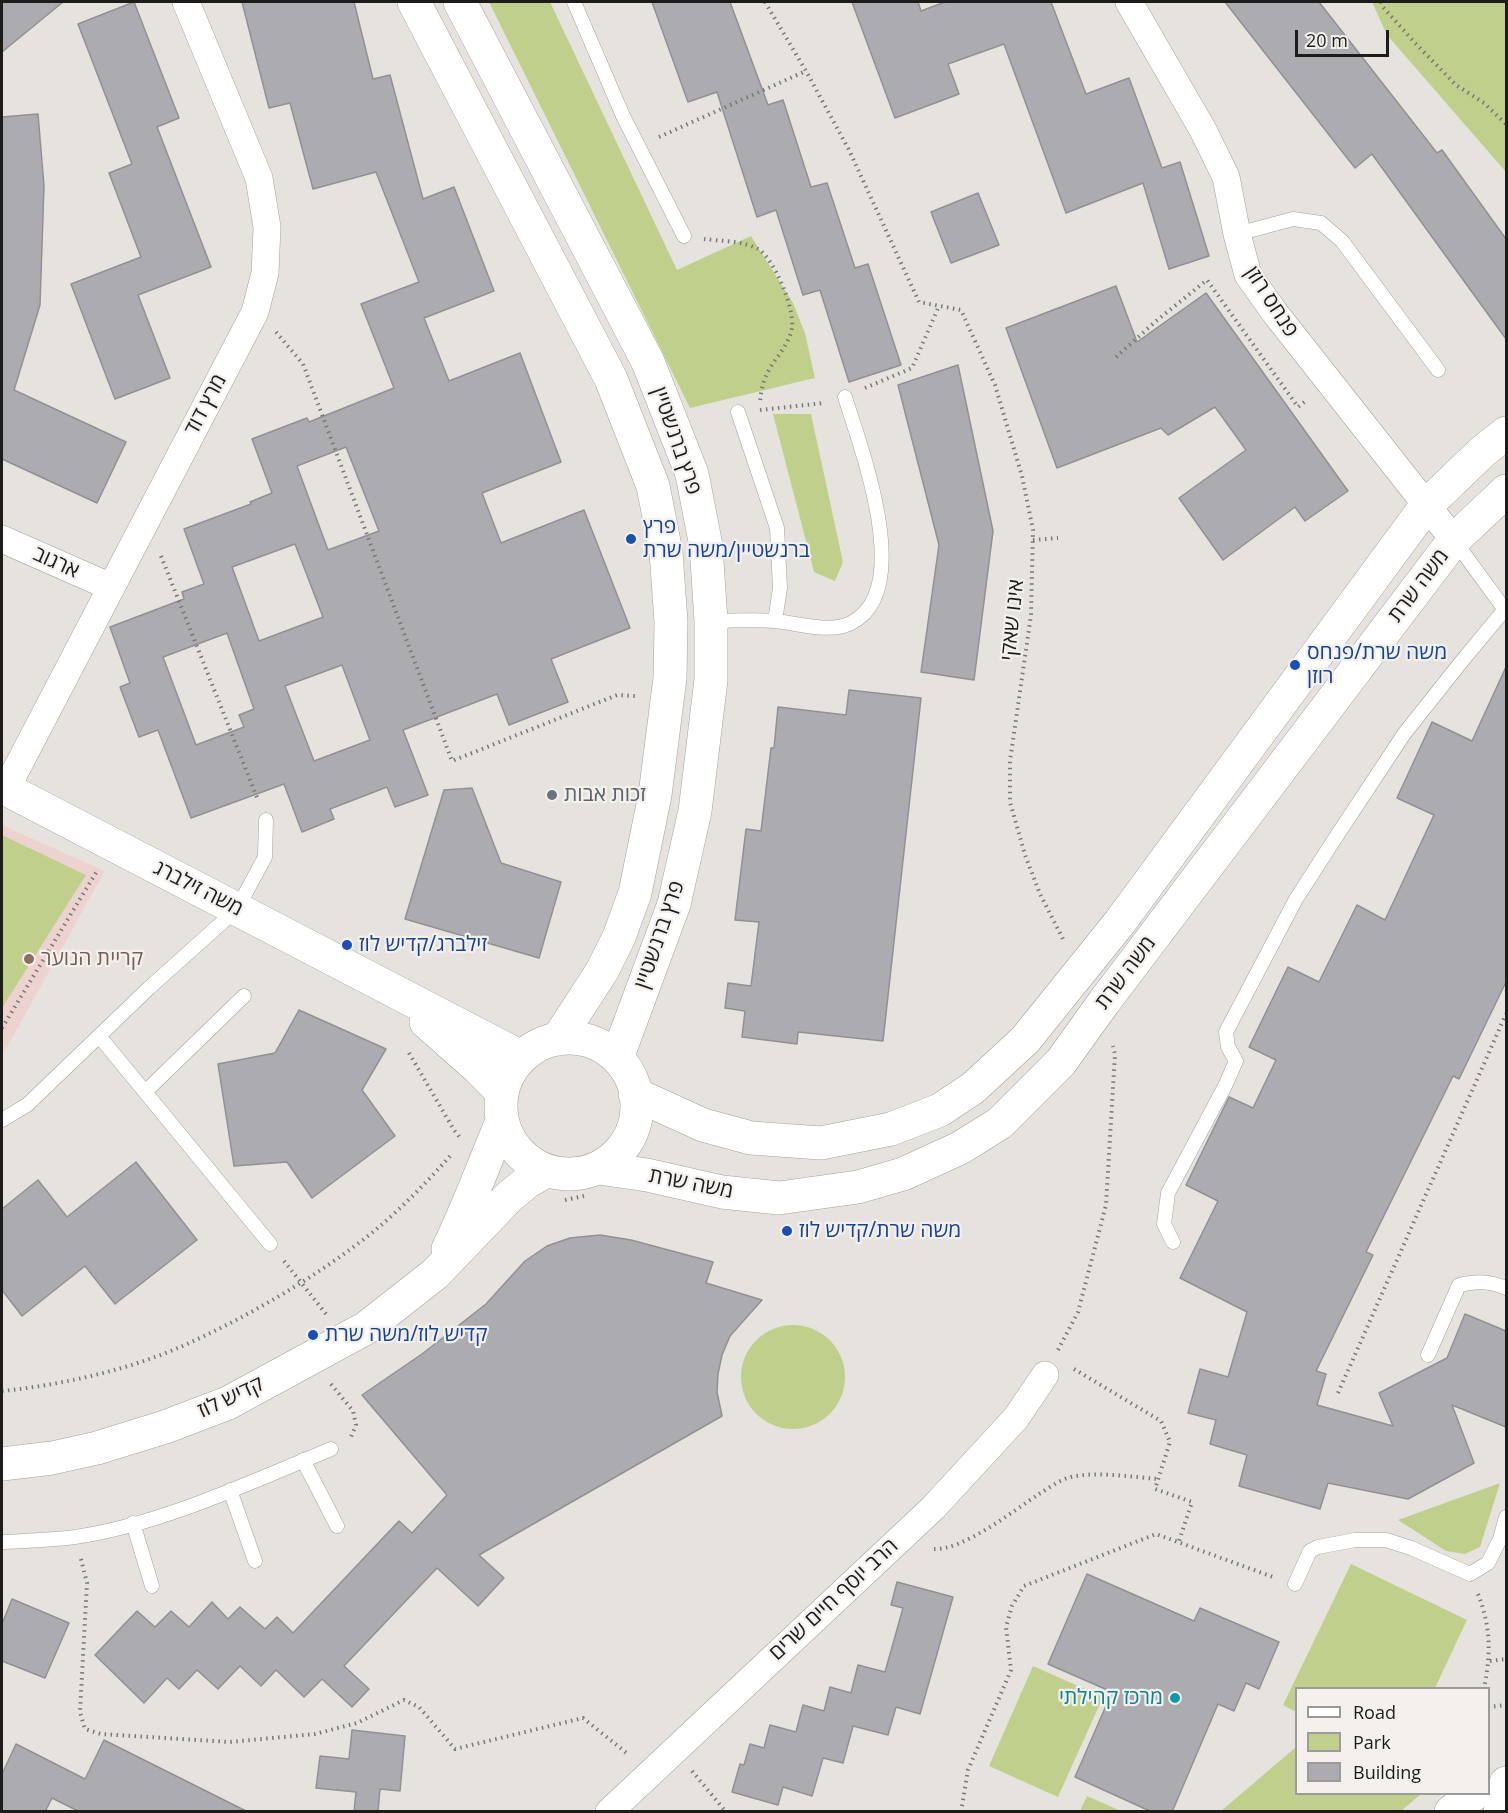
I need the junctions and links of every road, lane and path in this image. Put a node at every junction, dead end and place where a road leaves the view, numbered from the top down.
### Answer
1 (186, 2) edge
2 (414, 2) edge
3 (460, 2) edge
4 (574, 2) edge
5 (765, 2) edge
6 (1129, 2) edge
7 (1381, 2) edge
8 (806, 71) junction
9 (1506, 124) edge
10 (638, 146) junction
11 (1237, 234) junction
12 (684, 236) joint
13 (255, 312) junction
14 (1116, 357) dead end
15 (1438, 370) dead end
16 (845, 397) dead end
17 (1298, 407) dead end
18 (759, 410) dead end
19 (738, 412) dead end
20 (1506, 433) edge
21 (1506, 491) edge
22 (1426, 506) junction
23 (146, 520) junction
24 (1058, 538) dead end
25 (2, 539) edge
26 (1033, 540) junction
27 (1454, 540) junction
28 (111, 587) junction
29 (1505, 609) edge
30 (711, 621) junction
31 (775, 621) junction
32 (668, 700) junction
33 (4, 788) edge
34 (266, 820) joint
35 (113, 845) junction
36 (237, 909) junction
37 (1066, 945) dead end
38 (396, 991) junction
39 (244, 996) dead end
40 (1104, 1002) junction
41 (1506, 1014) edge
42 (2, 1028) edge
43 (99, 1036) junction
44 (558, 1039) junction
45 (406, 1047) dead end
46 (521, 1057) junction
47 (617, 1058) junction
48 (145, 1092) junction
49 (635, 1094) junction
50 (502, 1107) junction
51 (2, 1120) edge
52 (473, 1154) junction
53 (546, 1171) junction
54 (597, 1181) junction
55 (563, 1200) dead end
56 (1173, 1242) dead end
57 (270, 1244) joint
58 (435, 1274) junction
59 (301, 1281) junction
60 (1506, 1288) edge
61 (345, 1339) junction
62 (1428, 1355) dead end
63 (310, 1358) junction
64 (1049, 1366) junction
65 (2, 1391) edge
66 (1338, 1393) dead end
67 (331, 1449) joint
68 (303, 1460) junction
69 (2, 1464) edge
70 (1158, 1479) junction
71 (230, 1490) junction
72 (1506, 1517) edge
73 (133, 1523) junction
74 (337, 1526) dead end
75 (75, 1537) junction
76 (2, 1542) edge
77 (1179, 1542) junction
78 (894, 1544) junction
79 (255, 1561) dead end
80 (1470, 1574) junction
81 (1295, 1584) joint
82 (152, 1586) dead end
83 (1506, 1659) edge
84 (1490, 1661) junction
85 (1484, 1687) edge
86 (1506, 1705) edge
87 (1490, 1707) edge
88 (1506, 1767) edge
89 (651, 1772) junction
90 (1490, 1780) edge
91 (1506, 1783) edge
92 (1473, 1795) edge
93 (714, 1799) dead end
94 (609, 1812) edge
95 (726, 1812) edge
96 (961, 1812) edge
97 (1451, 1812) edge
98 (1500, 1812) edge

1 - 13 street, מרץ דוד
2 - 32 street, פרץ ברנשטיין
3 - 30 street, פרץ ברנשטיין
4 - 10 lane
5 - 8 path
6 - 11 street, פנחס רוזן
7 - 9 path
8 - 10 path
8 - 26 path, אינו שאקי
10 - 12 lane
11 - 15 lane
11 - 22 street, פנחס רוזן
12 - 18 path
13 - 23 street, מרץ דוד
13 - 32 path
14 - 17 path
16 - 31 lane
19 - 31 lane
20 - 22 street, משה שרת
21 - 27 street, משה שרת
22 - 27 street, פנחס רוזן
22 - 49 street, משה שרת
23 - 28 street, מרץ דוד
23 - 34 path
24 - 26 path
25 - 28 street, ארגוב
26 - 37 path, אינו שאקי
27 - 29 lane
27 - 40 street, משה שרת
28 - 33 street, מרץ דוד
29 - 56 lane
30 - 31 lane
30 - 47 street, פרץ ברנשטיין
32 - 44 street, פרץ ברנשטיין
33 - 35 street, משה זילברג
34 - 36 lane
35 - 36 street, משה זילברג
35 - 42 path
36 - 38 street, משה זילברג
36 - 43 lane
38 - 46 street, משה זילברג
38 - 50 street, משה זילברג
39 - 48 lane
40 - 54 street, משה שרת
40 - 64 path
41 - 66 path
43 - 48 lane
43 - 51 lane
44 - 46 street
44 - 47 street
45 - 52 path
46 - 50 street
47 - 49 street
48 - 57 lane
49 - 54 street
50 - 52 street, קדיש לוז
50 - 53 street
52 - 58 street, קדיש לוז
52 - 59 path
53 - 54 street
53 - 58 street, קדיש לוז
54 - 55 path
57 - 59 path
58 - 61 street, קדיש לוז
59 - 61 path
59 - 65 path
60 - 62 lane
61 - 63 street, קדיש לוז
63 - 67 path
63 - 69 street, קדיש לוז
64 - 70 path
64 - 78 street, הרב יוסף חיים שרים
67 - 68 lane
68 - 71 lane
68 - 74 lane
70 - 77 path
70 - 78 path
71 - 73 lane
71 - 79 lane
72 - 80 lane
73 - 75 lane
73 - 82 lane
75 - 76 lane
75 - 89 path
77 - 81 path
77 - 96 path
78 - 89 street, הרב יוסף חיים שרים
80 - 81 lane
80 - 84 path
83 - 84 path
84 - 85 path
86 - 87 path
88 - 90 street
89 - 94 street, הרב יוסף חיים שרים
91 - 98 street
92 - 97 street
93 - 95 path

